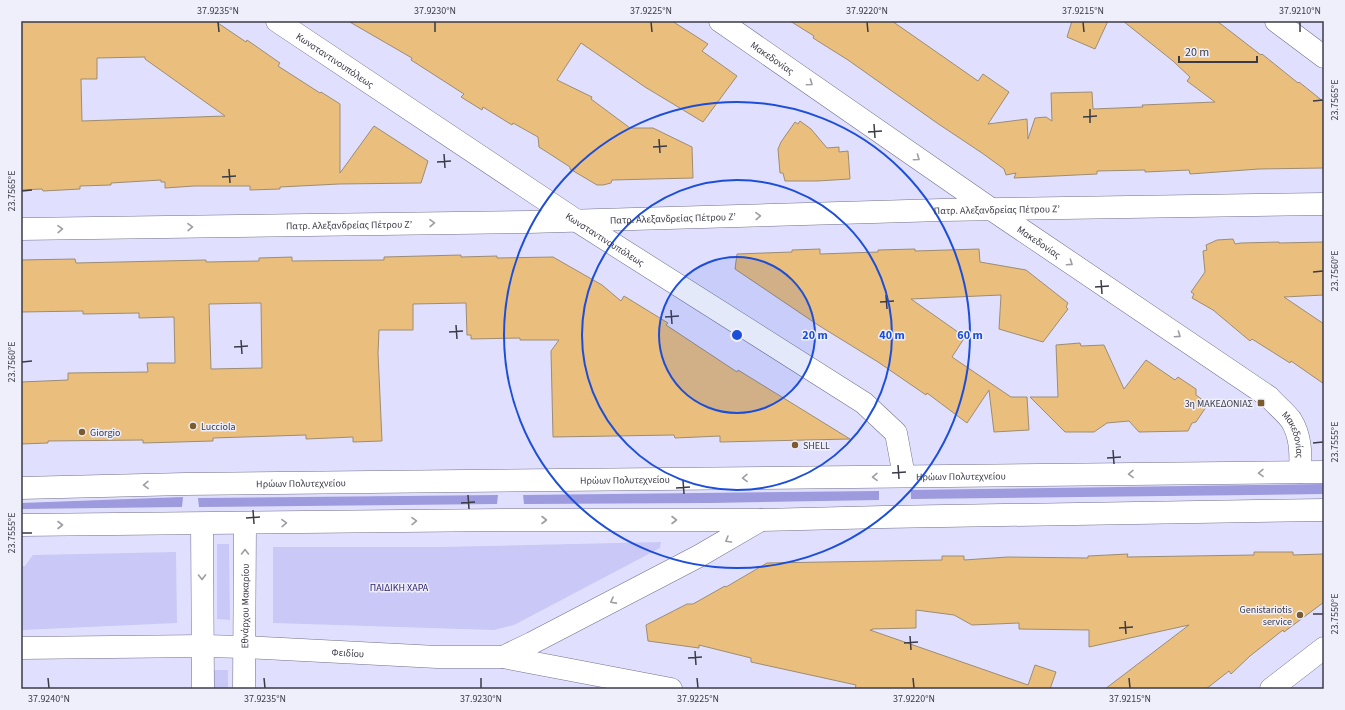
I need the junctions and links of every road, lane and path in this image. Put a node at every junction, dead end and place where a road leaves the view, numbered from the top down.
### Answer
1 (277, 21) edge
2 (720, 21) edge
3 (1276, 21) edge
4 (1324, 57) edge
5 (1324, 204) edge
6 (991, 209) junction
7 (577, 221) junction
8 (21, 230) edge
9 (1300, 472) junction
10 (1324, 472) edge
11 (904, 476) junction
12 (21, 488) edge
13 (1324, 510) edge
14 (762, 520) junction
15 (202, 524) junction
16 (245, 524) junction
17 (21, 525) edge
18 (203, 646) junction
19 (245, 647) junction
20 (21, 648) edge
21 (1324, 648) edge
22 (503, 657) junction
23 (203, 689) edge
24 (244, 689) edge
25 (671, 689) edge
26 (1270, 689) edge

1 - 7 street, Κωνσταντινουπόλεως
2 -> 6 street, Μακεδονίας
3 - 4 street
5 - 6 street, Πατρ. Αλεξανδρείας Πέτρου Ζ’
7 -> 6 street, Πατρ. Αλεξανδρείας Πέτρου Ζ’
6 -> 9 street, Μακεδονίας
8 -> 7 street, Πατρ. Αλεξανδρείας Πέτρου Ζ’
7 - 11 street, Κωνσταντινουπόλεως
9 - 10 street, Ηρώων Πολυτεχνείου
9 -> 11 street, Ηρώων Πολυτεχνείου
11 -> 12 street, Ηρώων Πολυτεχνείου
13 - 14 street
16 -> 14 street
14 -> 22 street
15 - 16 street
17 -> 15 street
15 -> 18 street
19 -> 16 street, Εθνάρχου Μακαρίου
18 - 19 street, Φειδίου
18 - 20 street, Φειδίου
18 - 23 street
19 - 22 street, Φειδίου
19 - 24 street, Εθνάρχου Μακαρίου
21 - 26 street
22 - 25 street, Φειδίου

